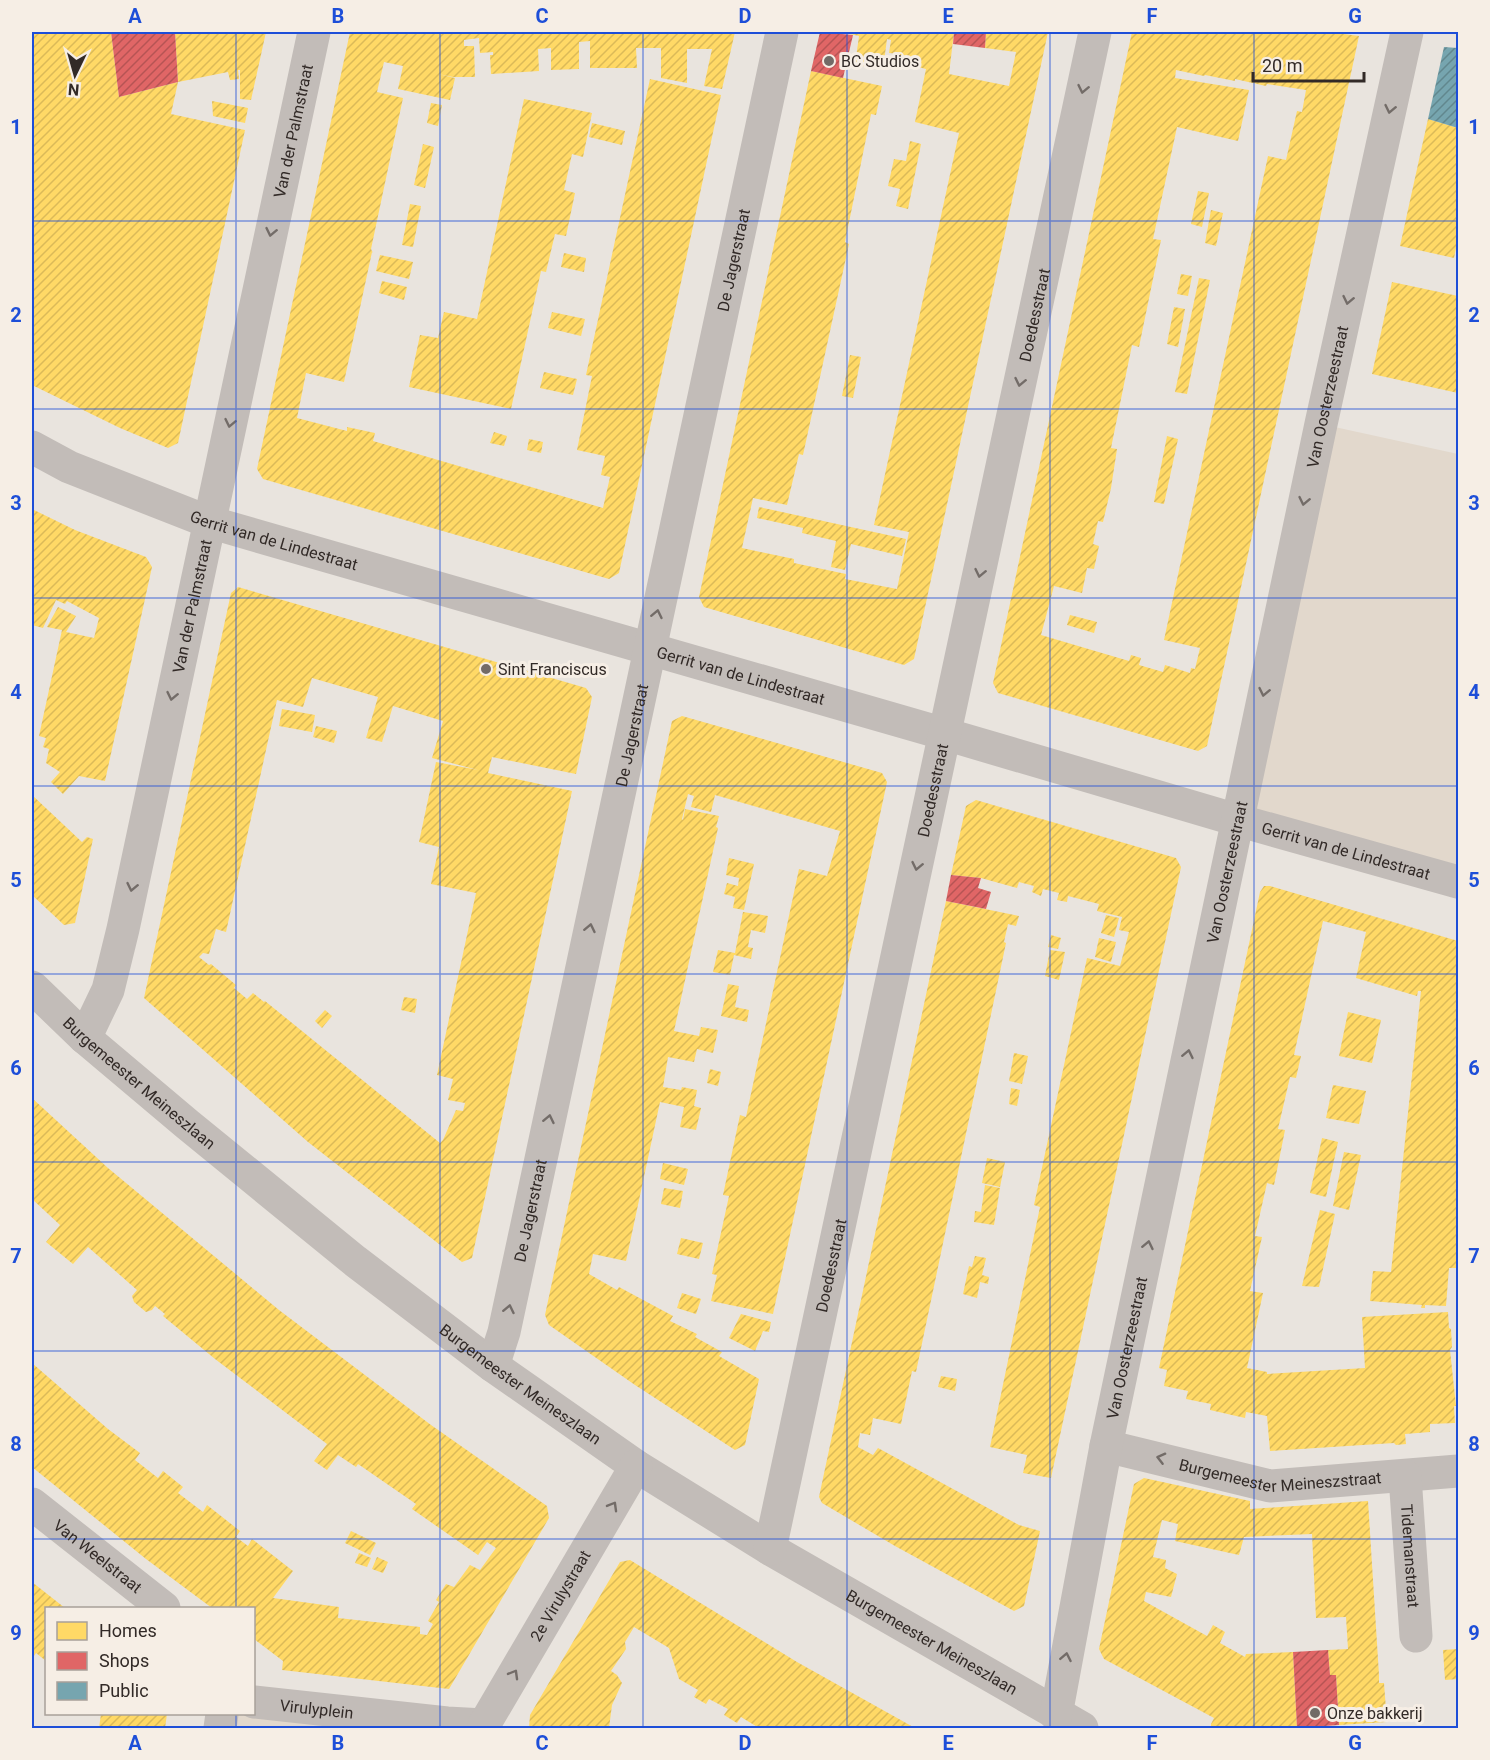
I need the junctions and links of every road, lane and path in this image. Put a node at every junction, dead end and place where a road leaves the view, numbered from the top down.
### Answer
1 (314, 32) edge
2 (782, 32) edge
3 (1095, 32) edge
4 (1407, 32) edge
5 (32, 447) edge
6 (209, 522) junction
7 (650, 649) junction
8 (945, 734) junction
9 (1237, 820) junction
10 (1458, 882) edge
11 (32, 987) edge
12 (85, 1038) junction
13 (493, 1366) junction
14 (1106, 1446) junction
15 (636, 1466) junction
16 (1458, 1471) edge
17 (1405, 1476) junction
18 (32, 1504) edge
19 (770, 1549) junction
20 (163, 1607) edge
21 (1416, 1636) dead end
22 (255, 1701) edge
23 (1074, 1725) edge
24 (484, 1727) edge

1 -> 6 street, Van der Palmstraat
7 -> 2 street, De Jagerstraat
3 -> 8 street, Doedesstraat
4 -> 9 street, Van Oosterzeestraat
5 - 6 street, Gerrit van de Lindestraat
6 - 7 street, Gerrit van de Lindestraat
6 -> 12 street, Van der Palmstraat
7 - 8 street, Gerrit van de Lindestraat
13 -> 7 street, De Jagerstraat
8 - 9 street, Gerrit van de Lindestraat
8 -> 19 street, Doedesstraat
9 - 10 street, Gerrit van de Lindestraat
14 -> 9 street, Van Oosterzeestraat
11 - 12 street, Burgemeester Meineszlaan
12 - 13 street, Burgemeester Meineszlaan
13 - 15 street, Burgemeester Meineszlaan
17 -> 14 street, Burgemeester Meineszstraat
23 -> 14 street, Van Oosterzeestraat
15 - 19 street, Burgemeester Meineszlaan
24 -> 15 street, 2e Virulystraat
16 - 17 street, Burgemeester Meineszstraat
17 - 21 street, Tidemanstraat
18 - 20 street, Van Weelstraat
19 - 23 street, Burgemeester Meineszlaan
22 - 24 street, Virulyplein

